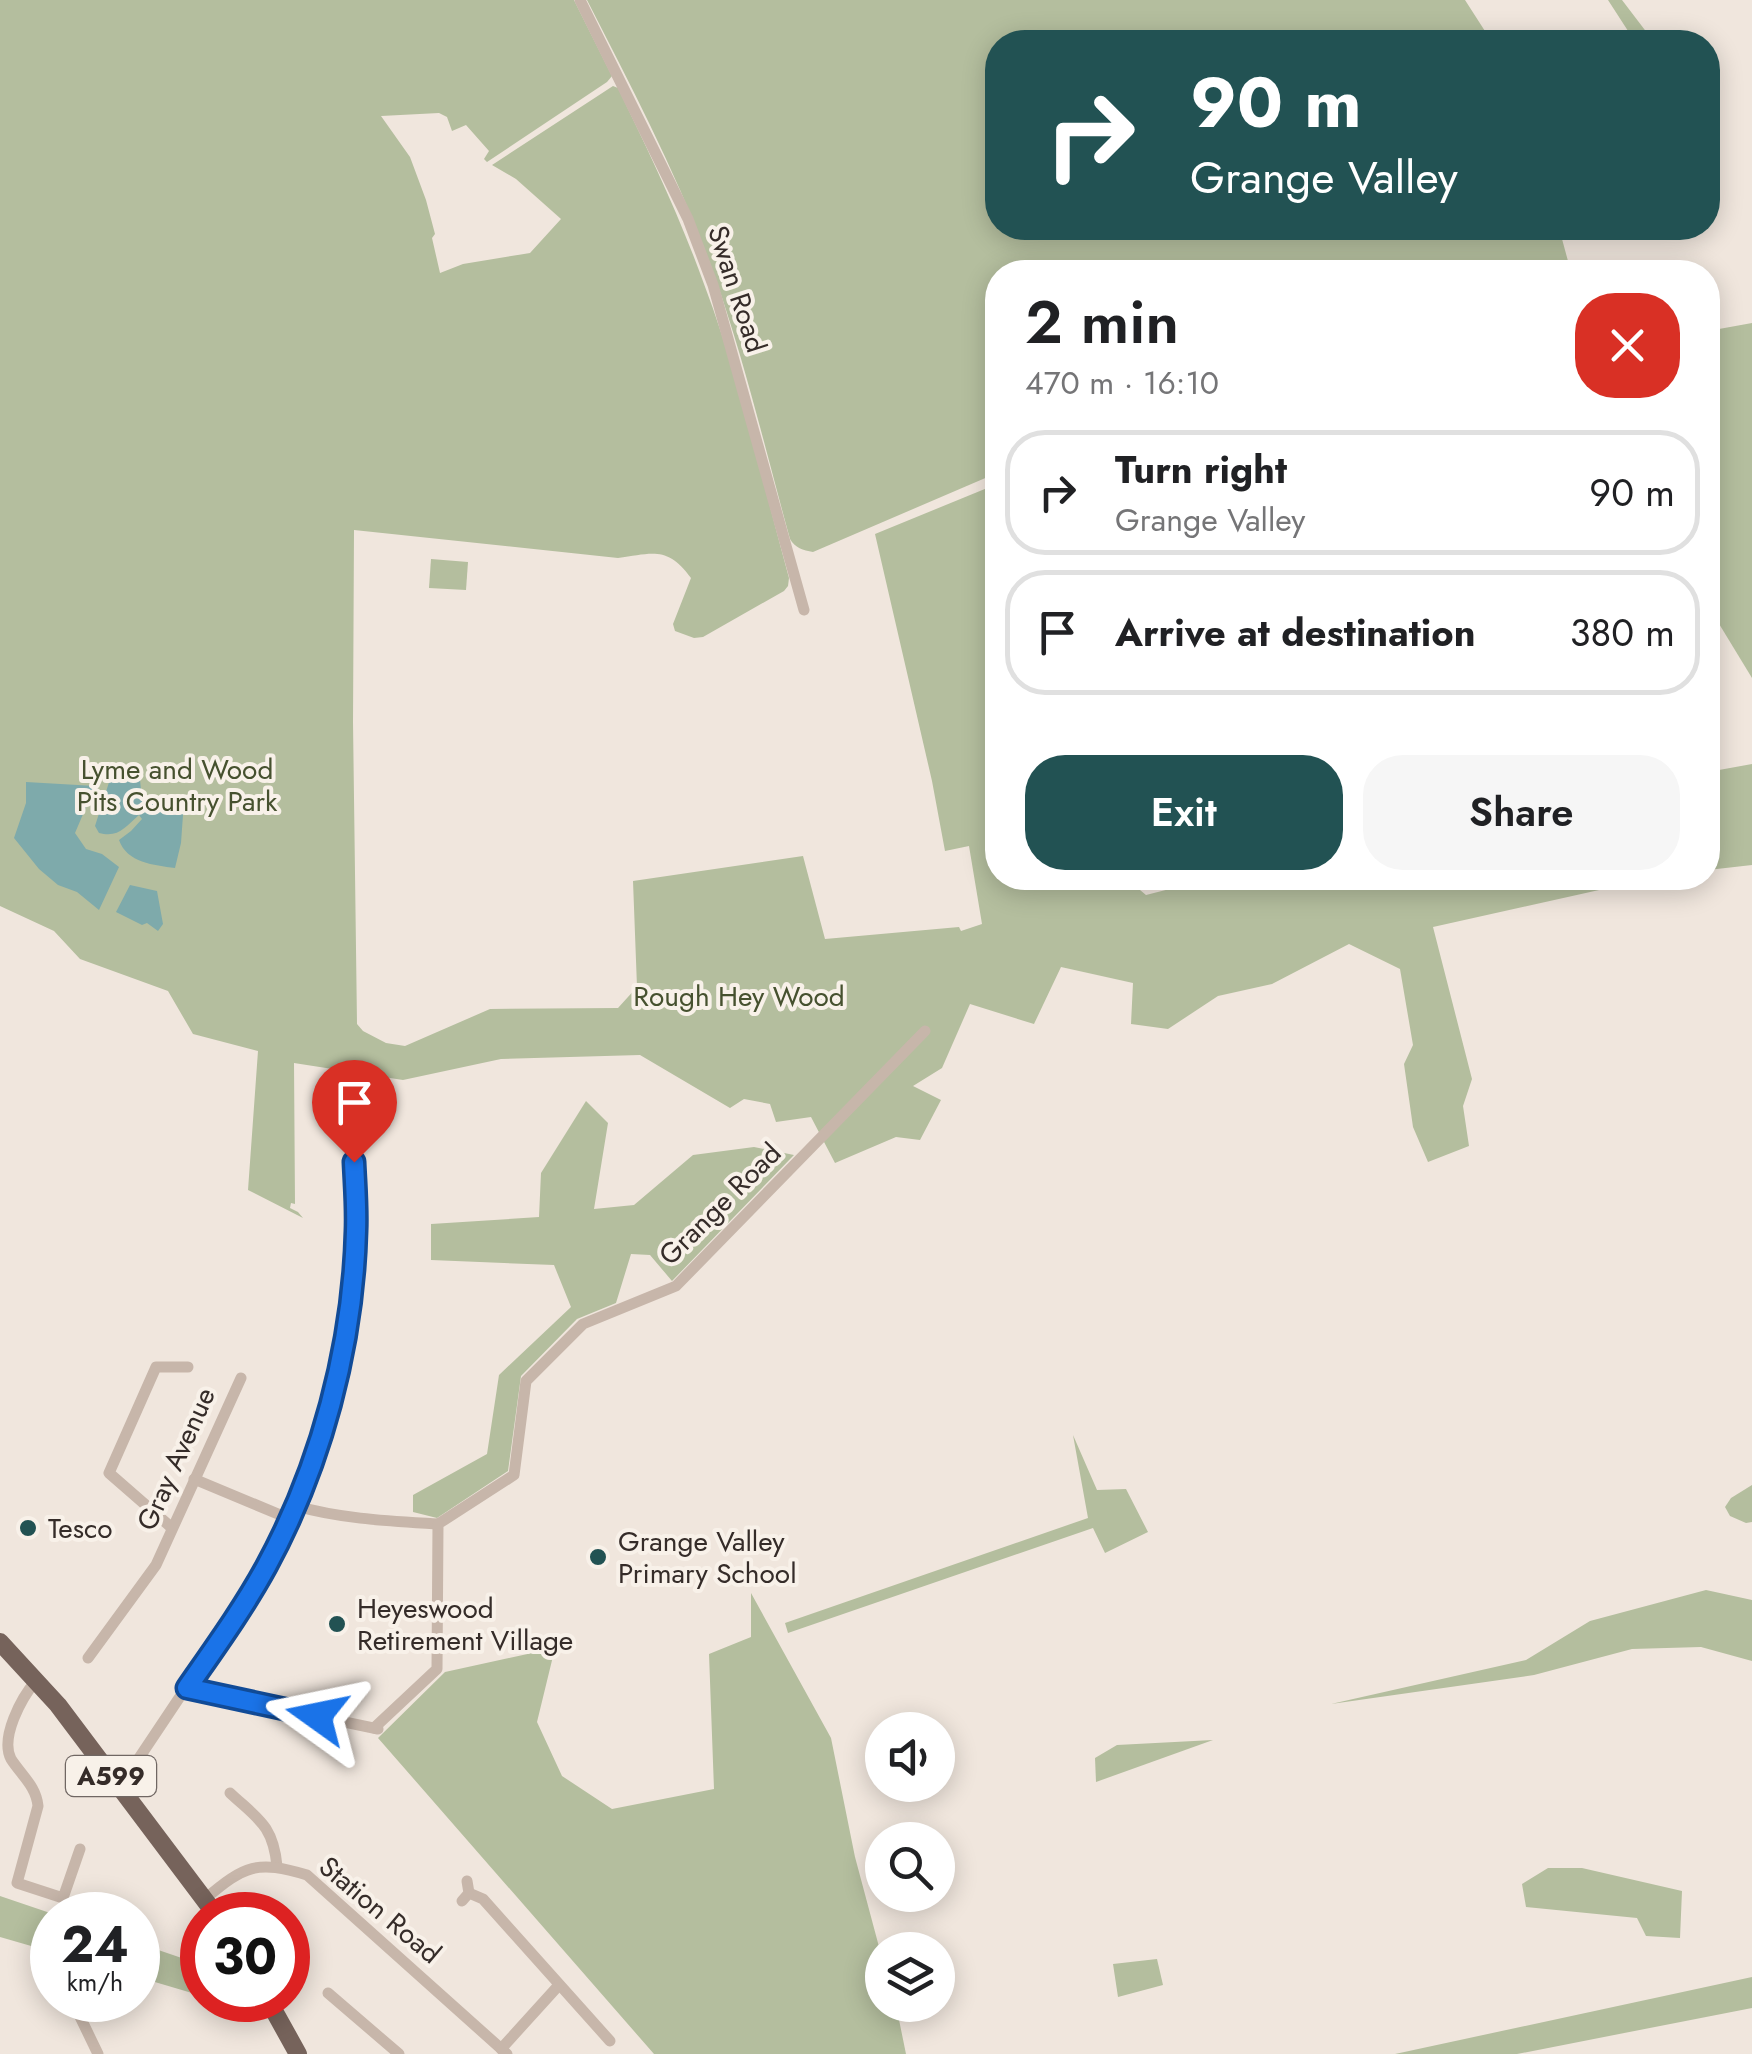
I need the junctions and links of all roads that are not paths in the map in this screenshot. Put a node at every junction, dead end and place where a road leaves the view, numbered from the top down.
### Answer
1 (580, 0) edge
2 (804, 610) dead end
3 (925, 1031) dead end
4 (354, 1128) dead end
5 (188, 1367) dead end
6 (240, 1378) dead end
7 (194, 1479) junction
8 (296, 1506) junction
9 (290, 1519) junction
10 (438, 1524) junction
11 (172, 1528) junction
12 (0, 1642) edge
13 (88, 1658) dead end
14 (36, 1681) junction
15 (187, 1688) junction
16 (120, 1788) junction
17 (228, 1814) dead end
18 (80, 1849) dead end
19 (276, 1866) junction
20 (74, 1868) junction
21 (89, 1873) dead end
22 (466, 1891) dead end
23 (200, 1892) edge
24 (212, 1892) edge
25 (560, 1985) junction
26 (328, 1993) dead end
27 (83, 2022) edge
28 (280, 2022) edge
29 (610, 2041) dead end
30 (504, 2051) edge
31 (98, 2054) edge
32 (298, 2054) edge
33 (398, 2054) edge

1 - 2 street, Swan Road
3 - 10 street, Grange Road
4 - 8 street
5 - 11 street
6 - 7 street, Gray Avenue
7 - 9 street
7 - 11 street, Gray Avenue
8 - 9 street
8 - 10 street
9 - 15 street
10 - 15 street
11 - 13 street, Gray Avenue
12 - 14 main road, A599
14 - 16 main road, A599
14 - 20 street
15 - 16 street
16 - 23 main road, A599
17 - 19 street
18 - 20 street
19 - 24 street, Station Road
19 - 30 street, Station Road
20 - 21 street
22 - 25 street
25 - 29 street
25 - 30 street
26 - 33 street
27 - 31 street
28 - 32 main road

